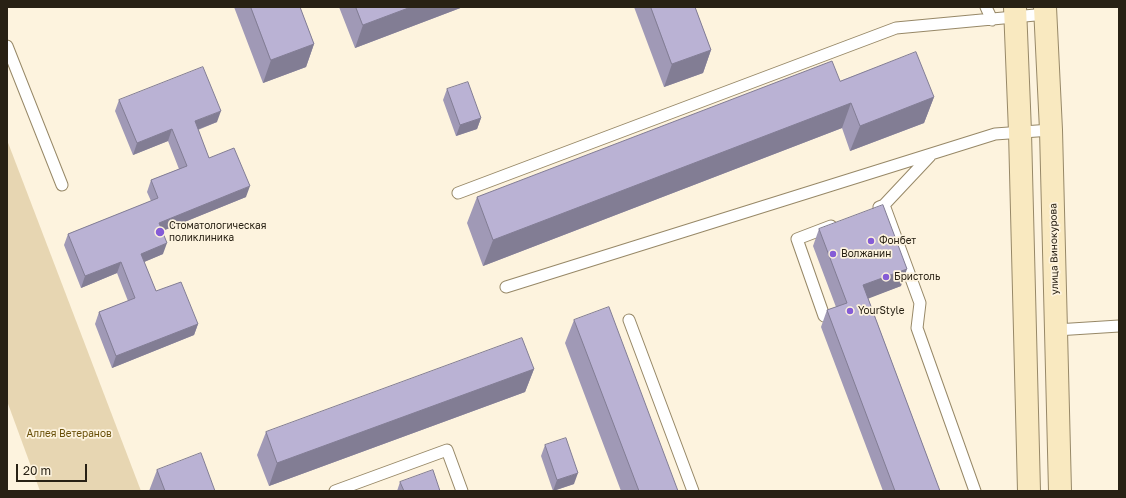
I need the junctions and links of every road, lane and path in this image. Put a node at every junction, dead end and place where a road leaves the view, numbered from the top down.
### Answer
1 (986, 7) edge
2 (1046, 11) edge
3 (1016, 12) edge
4 (992, 20) junction
5 (7, 46) edge
6 (1052, 130) junction
7 (1020, 132) junction
8 (930, 156) junction
9 (62, 185) dead end
10 (458, 193) dead end
11 (884, 205) junction
12 (870, 211) edge
13 (841, 222) edge
14 (506, 286) dead end
15 (824, 316) dead end
16 (629, 320) dead end
17 (1119, 326) edge
18 (1056, 330) junction
19 (335, 491) edge
20 (462, 491) edge
21 (693, 491) edge
22 (975, 491) edge
23 (1029, 491) edge
24 (1060, 491) edge

1 - 4 lane
2 - 3 lane
2 - 6 main road, улица Винокурова
3 - 4 lane
3 - 7 main road
4 - 10 lane
5 - 9 lane
6 - 7 lane
6 - 18 main road, улица Винокурова
7 - 8 lane
7 - 23 main road
8 - 11 lane
8 - 14 lane
11 - 12 lane
11 - 22 lane
13 - 15 lane
16 - 21 lane
17 - 18 lane
18 - 24 main road, улица Винокурова
19 - 20 lane

